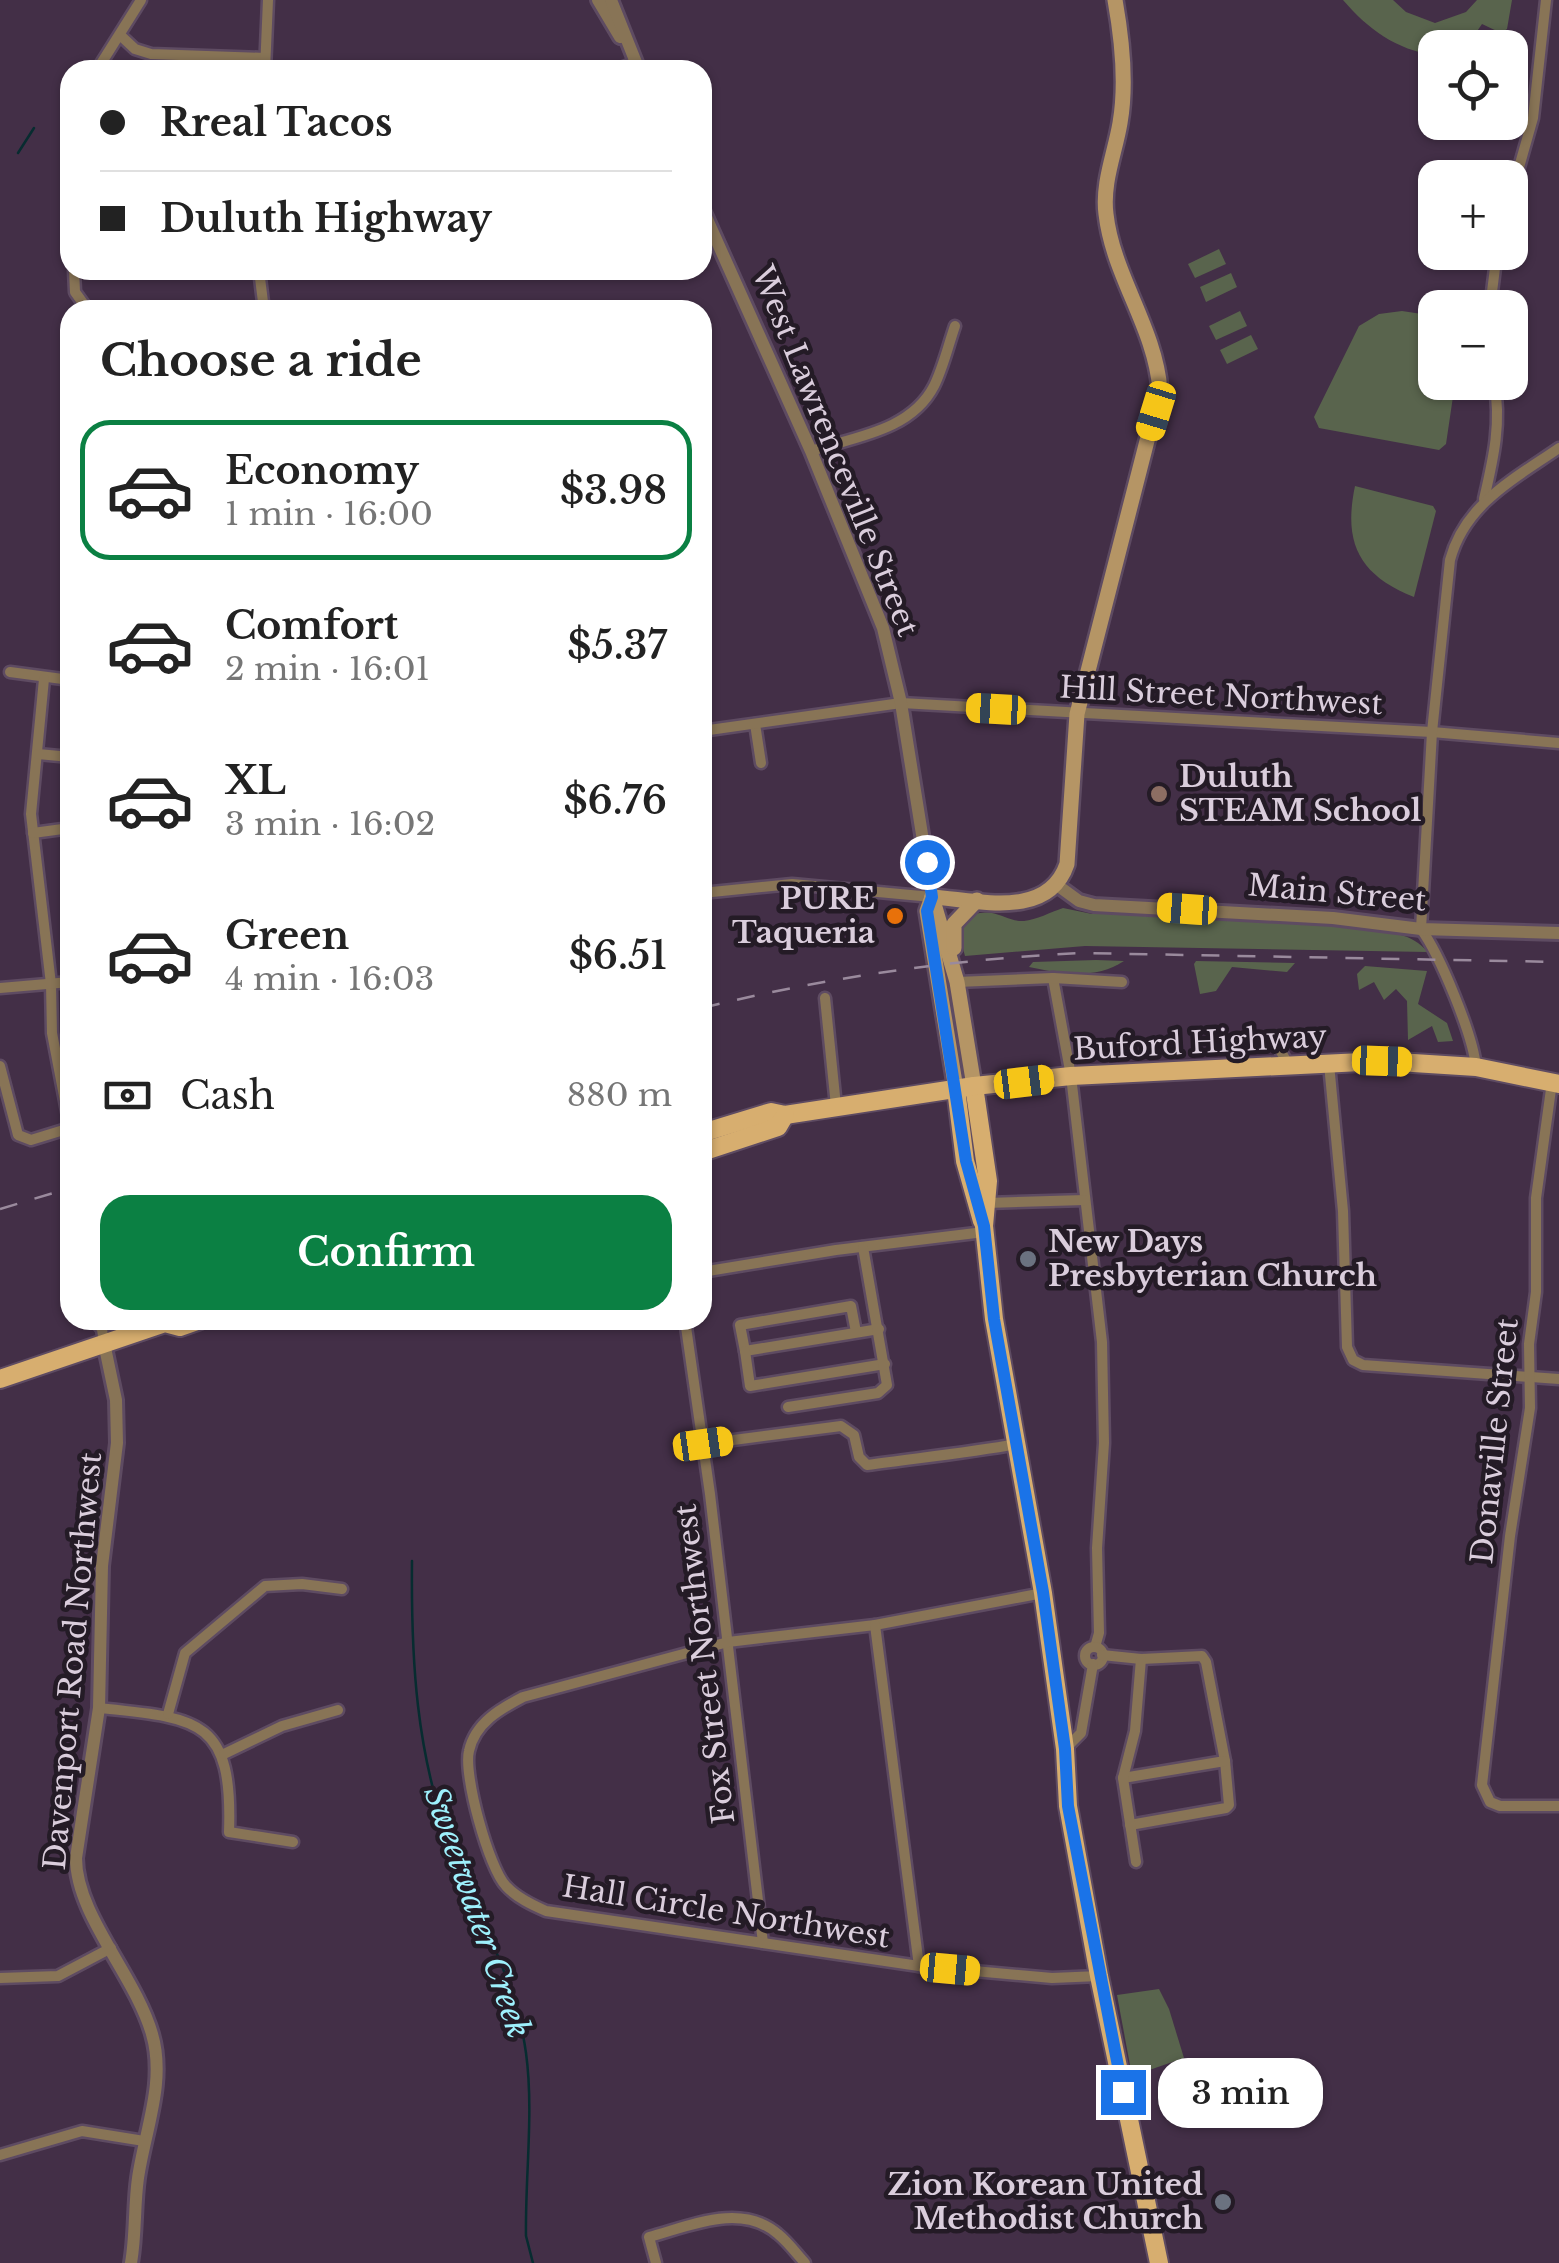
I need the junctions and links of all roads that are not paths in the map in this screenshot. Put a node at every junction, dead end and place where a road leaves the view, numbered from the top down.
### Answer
1 (141, 0) edge
2 (268, 0) edge
3 (598, 0) edge
4 (611, 0) edge
5 (1115, 0) edge
6 (1546, 0) edge
7 (120, 35) junction
8 (627, 45) junction
9 (104, 60) edge
10 (219, 60) edge
11 (265, 60) edge
12 (634, 60) edge
13 (1521, 160) edge
14 (712, 230) edge
15 (955, 326) dead end
16 (1498, 400) edge
17 (1559, 448) edge
18 (811, 451) junction
19 (1484, 500) junction
20 (10, 672) dead end
21 (44, 679) junction
22 (60, 680) edge
23 (901, 703) junction
24 (1077, 714) junction
25 (756, 724) junction
26 (712, 730) edge
27 (1432, 732) junction
28 (1559, 743) edge
29 (38, 754) junction
30 (60, 756) edge
31 (761, 763) dead end
32 (60, 829) edge
33 (34, 833) junction
34 (1057, 885) junction
35 (712, 892) edge
36 (932, 897) junction
37 (976, 900) junction
38 (1420, 929) junction
39 (1559, 933) edge
40 (952, 961) junction
41 (1053, 978) junction
42 (957, 982) junction
43 (1122, 982) dead end
44 (60, 983) edge
45 (52, 984) junction
46 (0, 988) edge
47 (825, 998) dead end
48 (1276, 1041) dead end
49 (1329, 1064) junction
50 (0, 1066) edge
51 (1289, 1066) junction
52 (1476, 1067) junction
53 (1071, 1076) junction
54 (60, 1083) edge
55 (1555, 1083) edge
56 (965, 1088) junction
57 (836, 1106) junction
58 (784, 1115) junction
59 (738, 1123) junction
60 (712, 1130) edge
61 (60, 1131) edge
62 (712, 1139) edge
63 (712, 1149) edge
64 (1084, 1200) junction
65 (987, 1203) junction
66 (984, 1229) junction
67 (863, 1246) junction
68 (712, 1270) edge
69 (879, 1329) junction
70 (98, 1330) edge
71 (102, 1330) edge
72 (686, 1330) edge
73 (856, 1332) junction
74 (745, 1351) junction
75 (885, 1364) junction
76 (1531, 1377) junction
77 (796, 1378) junction
78 (0, 1379) edge
79 (1559, 1379) edge
80 (703, 1444) junction
81 (1017, 1444) junction
82 (342, 1590) dead end
83 (1043, 1592) junction
84 (875, 1625) junction
85 (728, 1642) junction
86 (1099, 1651) junction
87 (1141, 1658) junction
88 (99, 1708) junction
89 (338, 1710) dead end
90 (168, 1714) junction
91 (1065, 1749) junction
92 (224, 1754) junction
93 (1225, 1761) junction
94 (1123, 1778) junction
95 (1559, 1806) edge
96 (1130, 1825) junction
97 (293, 1842) dead end
98 (1136, 1862) dead end
99 (763, 1943) junction
100 (111, 1948) junction
101 (919, 1966) junction
102 (1099, 1976) junction
103 (0, 1978) edge
104 (144, 2141) junction
105 (0, 2154) edge
106 (131, 2263) edge
107 (656, 2263) edge
108 (805, 2263) edge
109 (1159, 2263) edge

1 - 7 street
2 - 11 street
3 - 8 street
4 - 8 street
5 - 24 main road
6 - 13 street
7 - 9 street
7 - 10 street
8 - 12 street
14 - 18 street, West Lawrenceville Street
15 - 18 street
16 - 19 street
17 - 19 street
18 - 23 street, West Lawrenceville Street
19 - 27 street
20 - 21 street
21 - 22 street
21 - 29 street
23 - 24 street, Hill Street Northwest
23 - 25 street, Hill Street Northwest
23 - 36 street, West Lawrenceville Street
24 - 27 street, Hill Street Northwest
24 - 34 main road
25 - 26 street, Hill Street Northwest
25 - 31 street
27 - 28 street, Hill Street Northwest
27 - 38 street
29 - 30 street
29 - 33 street
32 - 33 street
33 - 45 street
34 - 37 main road
34 - 38 street, Main Street
35 - 36 street
36 - 37 main road
36 - 40 main road, West Lawrenceville Street
36 - 56 main road, West Lawrenceville Street
37 - 40 main road
38 - 39 street, Main Street
38 - 52 street
40 - 42 main road, West Lawrenceville Street
41 - 42 street
41 - 43 street
41 - 53 street
42 - 56 main road, West Lawrenceville Street
44 - 45 street
45 - 46 street
45 - 54 street
47 - 57 street
48 - 51 street
49 - 51 main road, Buford Highway
49 - 52 main road, Buford Highway
49 - 76 street
50 - 61 street
51 - 53 main road, Buford Highway
52 - 55 main road, Buford Highway
53 - 56 main road, Buford Highway
53 - 64 street
55 - 76 street, Donaville Street
56 - 57 main road, Buford Highway
56 - 65 main road
56 - 66 main road
57 - 58 main road, Buford Highway
58 - 59 main road, Buford Highway
58 - 63 main road, Buford Highway
59 - 60 main road, Buford Highway
59 - 62 main road
64 - 65 street
64 - 86 street
65 - 66 main road
66 - 67 street
66 - 81 main road
67 - 68 street
67 - 69 street
69 - 73 street
69 - 75 street
70 - 78 main road
71 - 88 street, Davenport Road Northwest
72 - 80 street, Fox Street Northwest
73 - 74 street
73 - 74 street
74 - 77 street
75 - 77 street
75 - 77 street
76 - 79 street
76 - 95 street, Donaville Street
80 - 81 street
80 - 85 street, Fox Street Northwest
81 - 83 main road
82 - 90 street
83 - 84 street, Hall Circle Northwest
83 - 91 main road
84 - 85 street, Hall Circle Northwest
84 - 101 street
85 - 99 street, Fox Street Northwest
85 - 99 street, Hall Circle Northwest
86 - 87 street
86 - 91 street
87 - 93 street
87 - 94 street
88 - 90 street
88 - 100 street, Davenport Road Northwest
89 - 92 street
90 - 92 street
91 - 102 main road
92 - 97 street
93 - 94 street
93 - 96 street
94 - 96 street
96 - 98 street
99 - 101 street, Hall Circle Northwest
100 - 103 street
100 - 104 street, Davenport Road Northwest
101 - 102 street, Hall Circle Northwest
102 - 109 main road
104 - 105 street
104 - 106 street, Davenport Road Northwest
107 - 108 street

